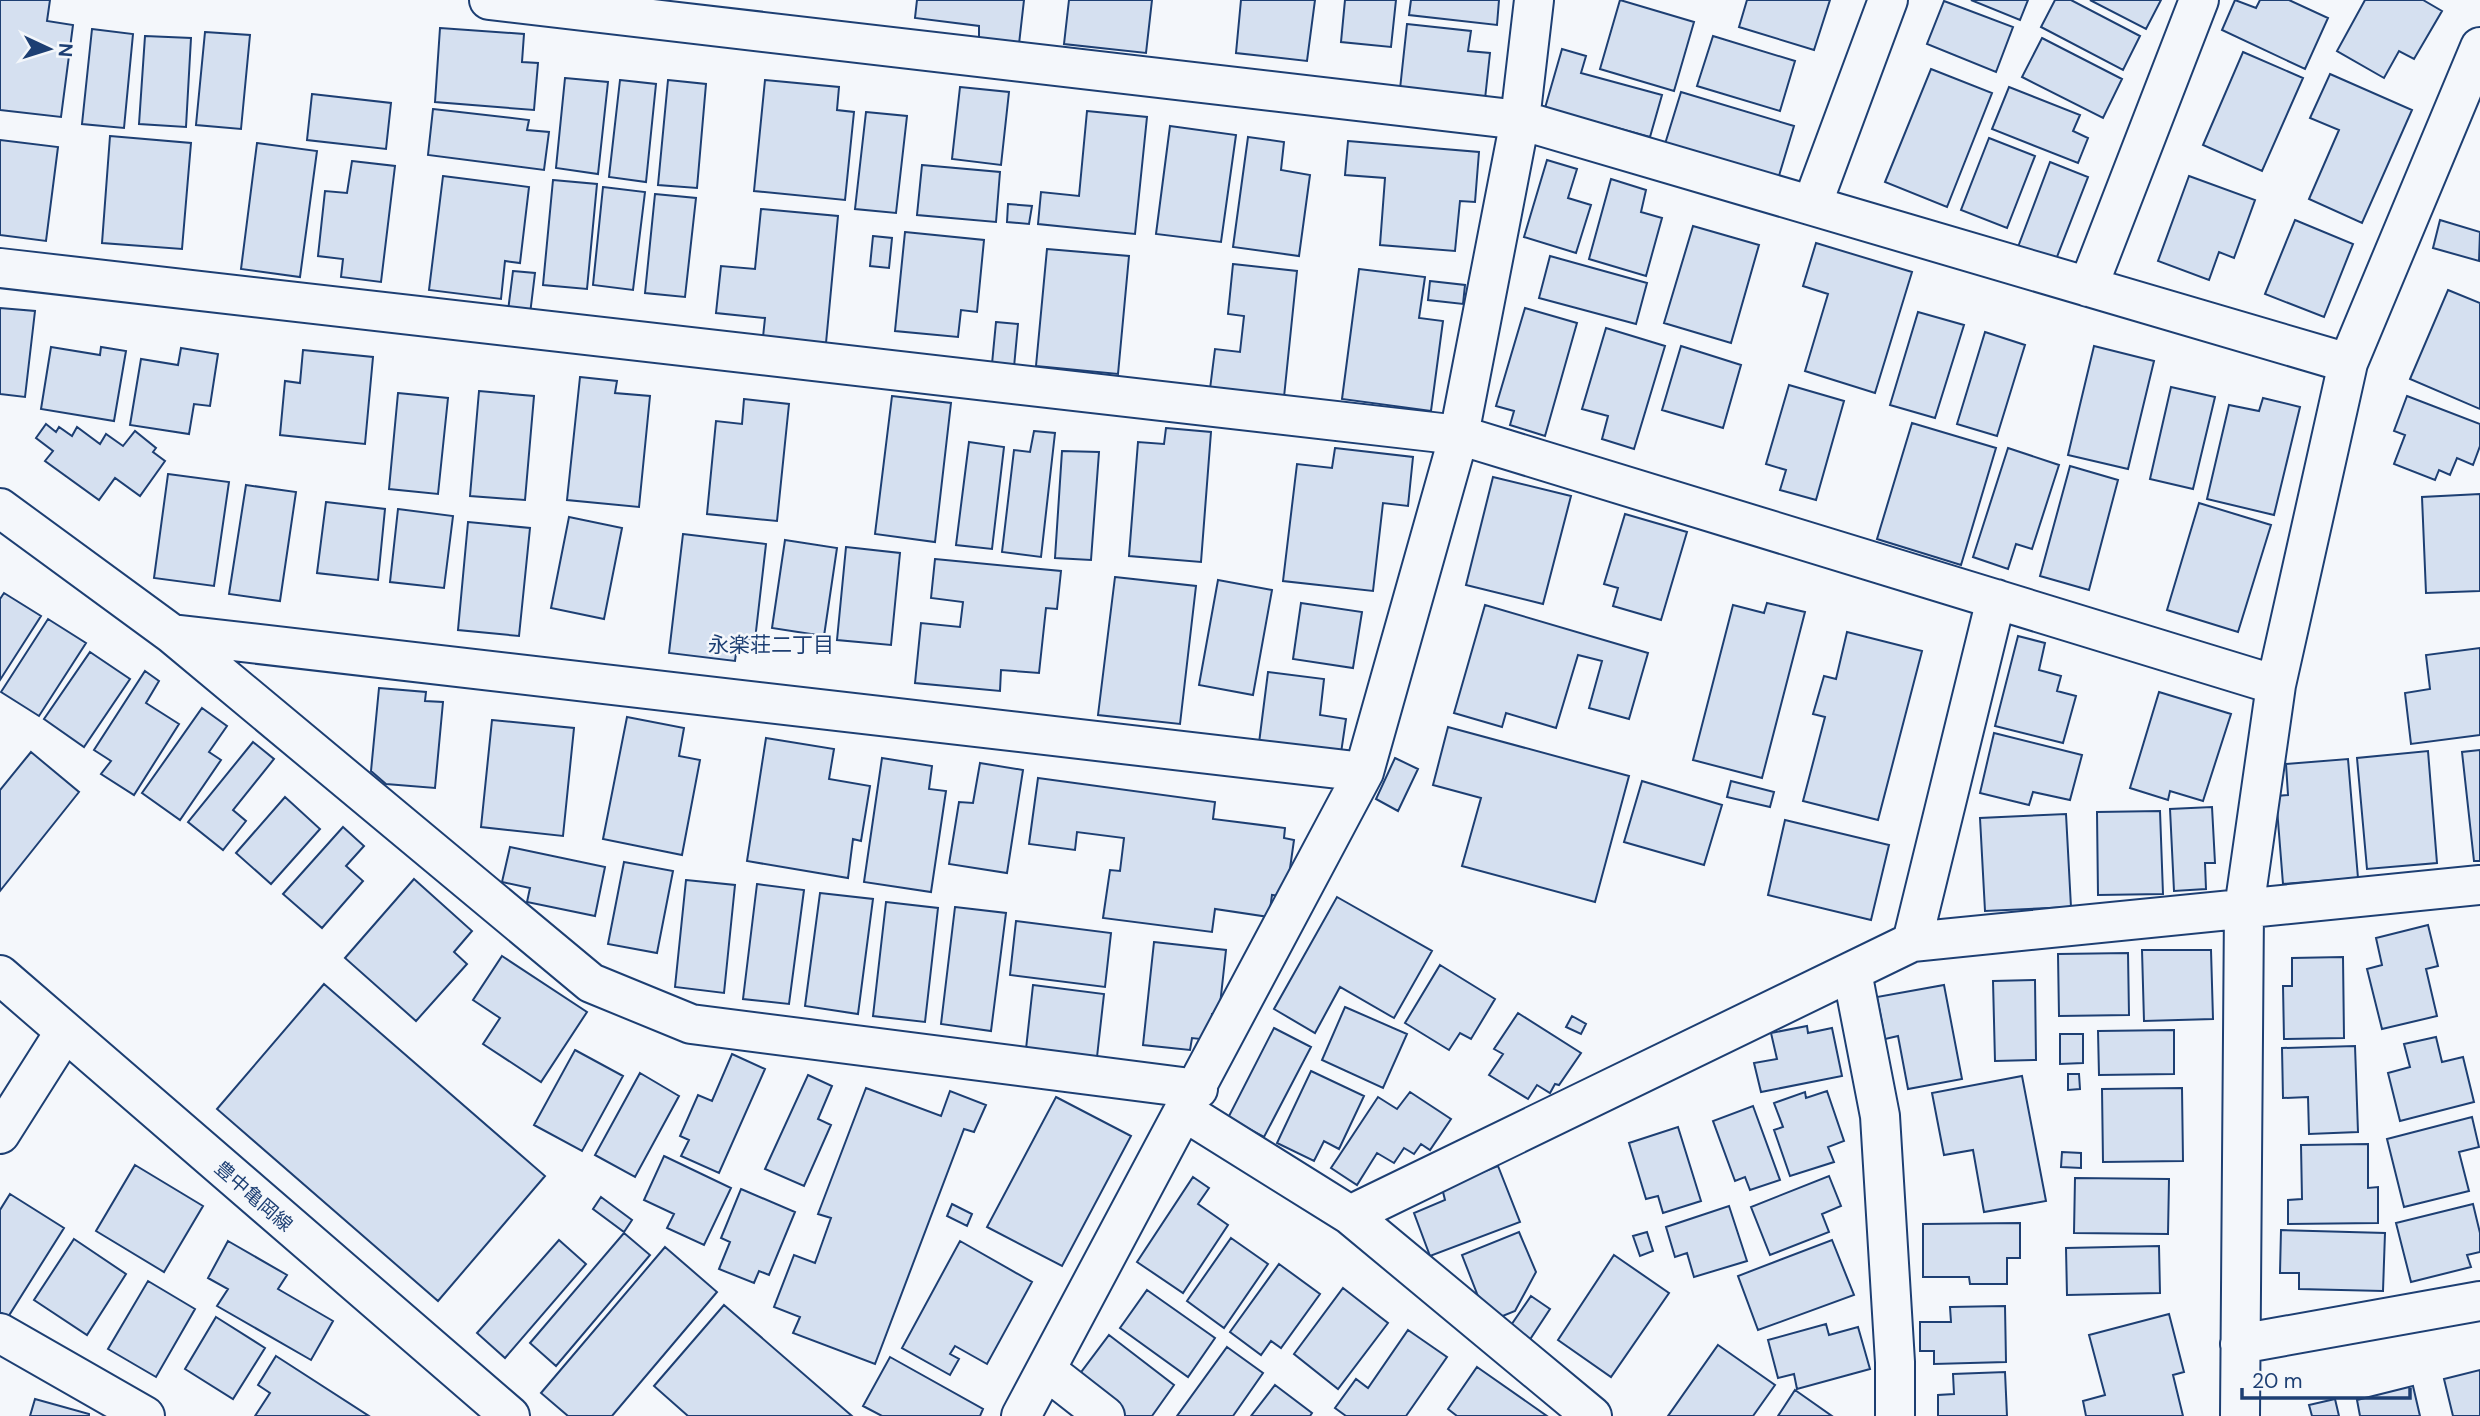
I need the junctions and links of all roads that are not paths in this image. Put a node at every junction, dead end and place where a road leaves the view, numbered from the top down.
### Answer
1 (489, 0) edge
2 (1534, 0) edge
3 (1888, 0) edge
4 (2199, 0) edge
5 (2480, 47) edge
6 (1520, 120) junction
7 (1811, 205) junction
8 (0, 268) edge
9 (2088, 287) junction
10 (2347, 363) junction
11 (1460, 435) junction
12 (0, 508) edge
13 (1996, 599) junction
14 (172, 634) junction
15 (2276, 685) junction
16 (1364, 772) junction
17 (2480, 885) edge
18 (2244, 909) junction
19 (1912, 942) junction
20 (1852, 972) junction
21 (0, 975) edge
22 (64, 1033) junction
23 (1191, 1100) junction
24 (0, 1134) edge
25 (1350, 1215) junction
26 (2480, 1301) edge
27 (2239, 1344) junction
28 (4, 1346) edge
29 (1046, 1370) junction
30 (145, 1416) edge
31 (510, 1416) edge
32 (1021, 1416) edge
33 (1105, 1416) edge
34 (1592, 1416) edge
35 (1895, 1416) edge
36 (2240, 1416) edge

1 - 6 street
2 - 6 street
3 - 7 street
4 - 9 street
5 - 10 street
6 - 7 street
6 - 11 street
7 - 9 street
8 - 11 street
9 - 10 street
10 - 15 street
11 - 13 street
11 - 16 street
12 - 14 street
13 - 15 street
13 - 19 street
14 - 16 street
14 - 23 street
15 - 18 street
16 - 23 street
17 - 18 street
18 - 19 street
18 - 27 street
19 - 20 street
20 - 25 street
20 - 35 street
21 - 22 street, 豊中亀岡線
22 - 24 street
22 - 31 street, 豊中亀岡線
23 - 25 street
23 - 29 street
25 - 34 street
26 - 27 street
27 - 36 street
28 - 30 street
29 - 32 street
29 - 33 street

